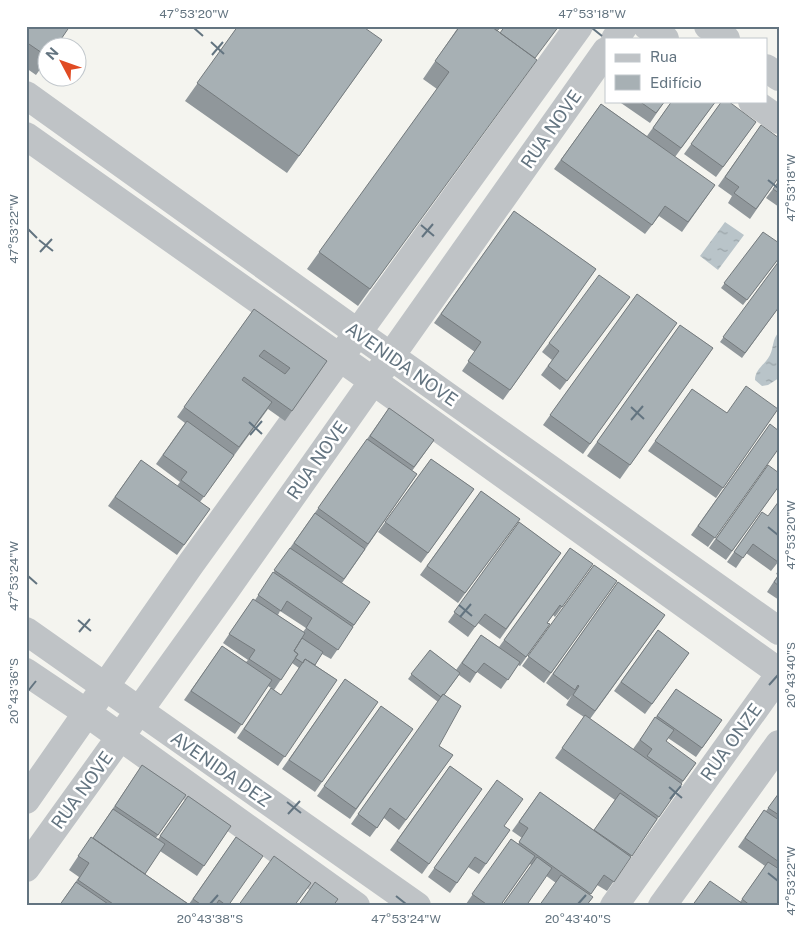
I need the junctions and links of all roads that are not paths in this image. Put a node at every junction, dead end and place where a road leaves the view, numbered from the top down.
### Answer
1 (579, 26) edge
2 (624, 26) edge
3 (647, 26) edge
4 (708, 26) edge
5 (616, 38) edge
6 (664, 38) edge
7 (725, 38) edge
8 (605, 52) edge
9 (768, 69) edge
10 (779, 77) edge
11 (26, 95) edge
12 (753, 102) edge
13 (779, 120) edge
14 (26, 136) edge
15 (358, 333) junction
16 (390, 356) junction
17 (340, 357) junction
18 (373, 381) junction
19 (26, 630) edge
20 (779, 631) edge
21 (26, 672) edge
22 (779, 673) edge
23 (105, 687) junction
24 (139, 711) junction
25 (87, 714) junction
26 (120, 737) junction
27 (779, 744) edge
28 (26, 800) edge
29 (26, 868) edge
30 (356, 906) edge
31 (417, 906) edge
32 (614, 906) edge
33 (662, 906) edge

1 - 15 street, RUA NOVE
2 - 5 street
3 - 6 street
4 - 7 street
8 - 16 street, RUA NOVE
9 - 10 street
11 - 15 street, AVENIDA NOVE
12 - 13 street
14 - 17 street, AVENIDA NOVE
15 - 16 street, AVENIDA NOVE
15 - 17 street, RUA NOVE
16 - 18 street, RUA NOVE
16 - 20 street, AVENIDA NOVE
17 - 18 street, AVENIDA NOVE
17 - 23 street, RUA NOVE
18 - 22 street, AVENIDA NOVE
18 - 24 street, RUA NOVE
19 - 23 street, AVENIDA DEZ
21 - 25 street, AVENIDA DEZ
22 - 32 street, RUA ONZE
23 - 24 street, AVENIDA DEZ
23 - 25 street, RUA NOVE
24 - 26 street, RUA NOVE
24 - 31 street, AVENIDA DEZ
25 - 26 street, AVENIDA DEZ
25 - 28 street, RUA NOVE
26 - 29 street, RUA NOVE
26 - 30 street, AVENIDA DEZ
27 - 33 street

